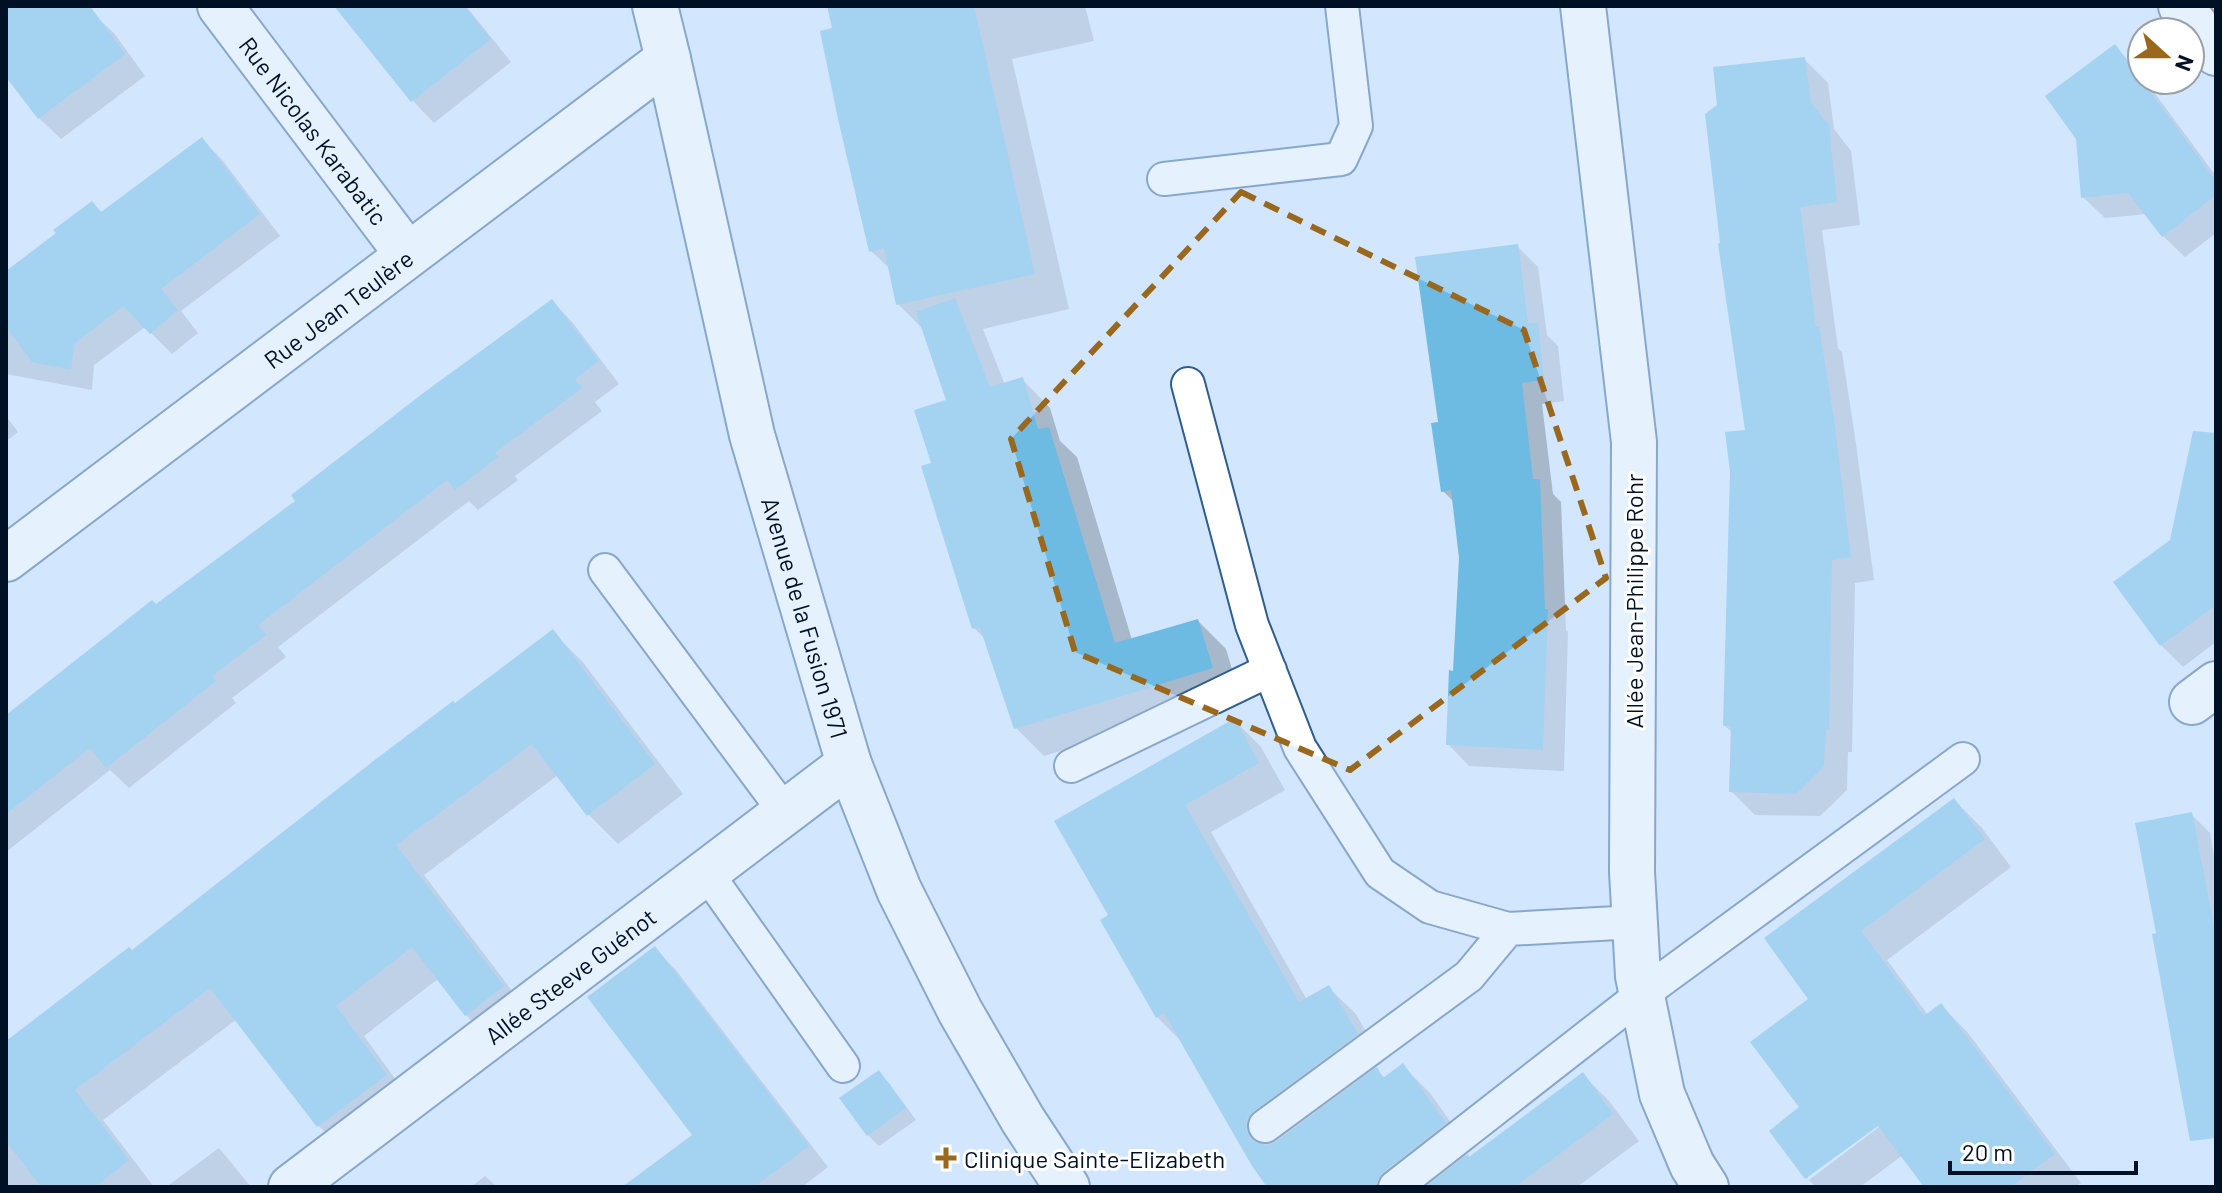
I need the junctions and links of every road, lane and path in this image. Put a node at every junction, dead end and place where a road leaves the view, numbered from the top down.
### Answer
1 (220, 6) edge
2 (655, 6) edge
3 (1342, 6) edge
4 (1583, 6) edge
5 (2181, 6) edge
6 (2216, 53) edge
7 (668, 59) junction
8 (1164, 179) dead end
9 (408, 255) junction
10 (1188, 384) dead end
11 (6, 559) edge
12 (605, 570) dead end
13 (1270, 670) junction
14 (1963, 759) dead end
15 (849, 764) junction
16 (1071, 766) dead end
17 (785, 812) junction
18 (706, 872) junction
19 (1635, 922) junction
20 (1508, 929) junction
21 (1641, 995) junction
22 (843, 1066) dead end
23 (1265, 1126) dead end
24 (291, 1187) edge
25 (1067, 1187) edge
26 (1395, 1187) edge
27 (1706, 1187) edge

1 - 9 street, Rue Nicolas Karabatic
2 - 7 street, Avenue de la Fusion 1971
3 - 8 lane
4 - 19 street, Allée Jean-Philippe Rohr
5 - 6 street
7 - 9 street, Rue Jean Teulère
7 - 15 street, Avenue de la Fusion 1971
9 - 11 street, Rue Jean Teulère
10 - 13 lane
12 - 17 lane
13 - 16 lane
13 - 20 lane
14 - 21 lane
15 - 17 street, Allée Steeve Guénot
15 - 25 street, Avenue de la Fusion 1971
17 - 18 street, Allée Steeve Guénot
18 - 22 lane
18 - 24 street, Allée Steeve Guénot
19 - 20 lane
19 - 21 street, Allée Jean-Philippe Rohr
20 - 23 lane
21 - 26 lane
21 - 27 street, Allée Jean-Philippe Rohr

